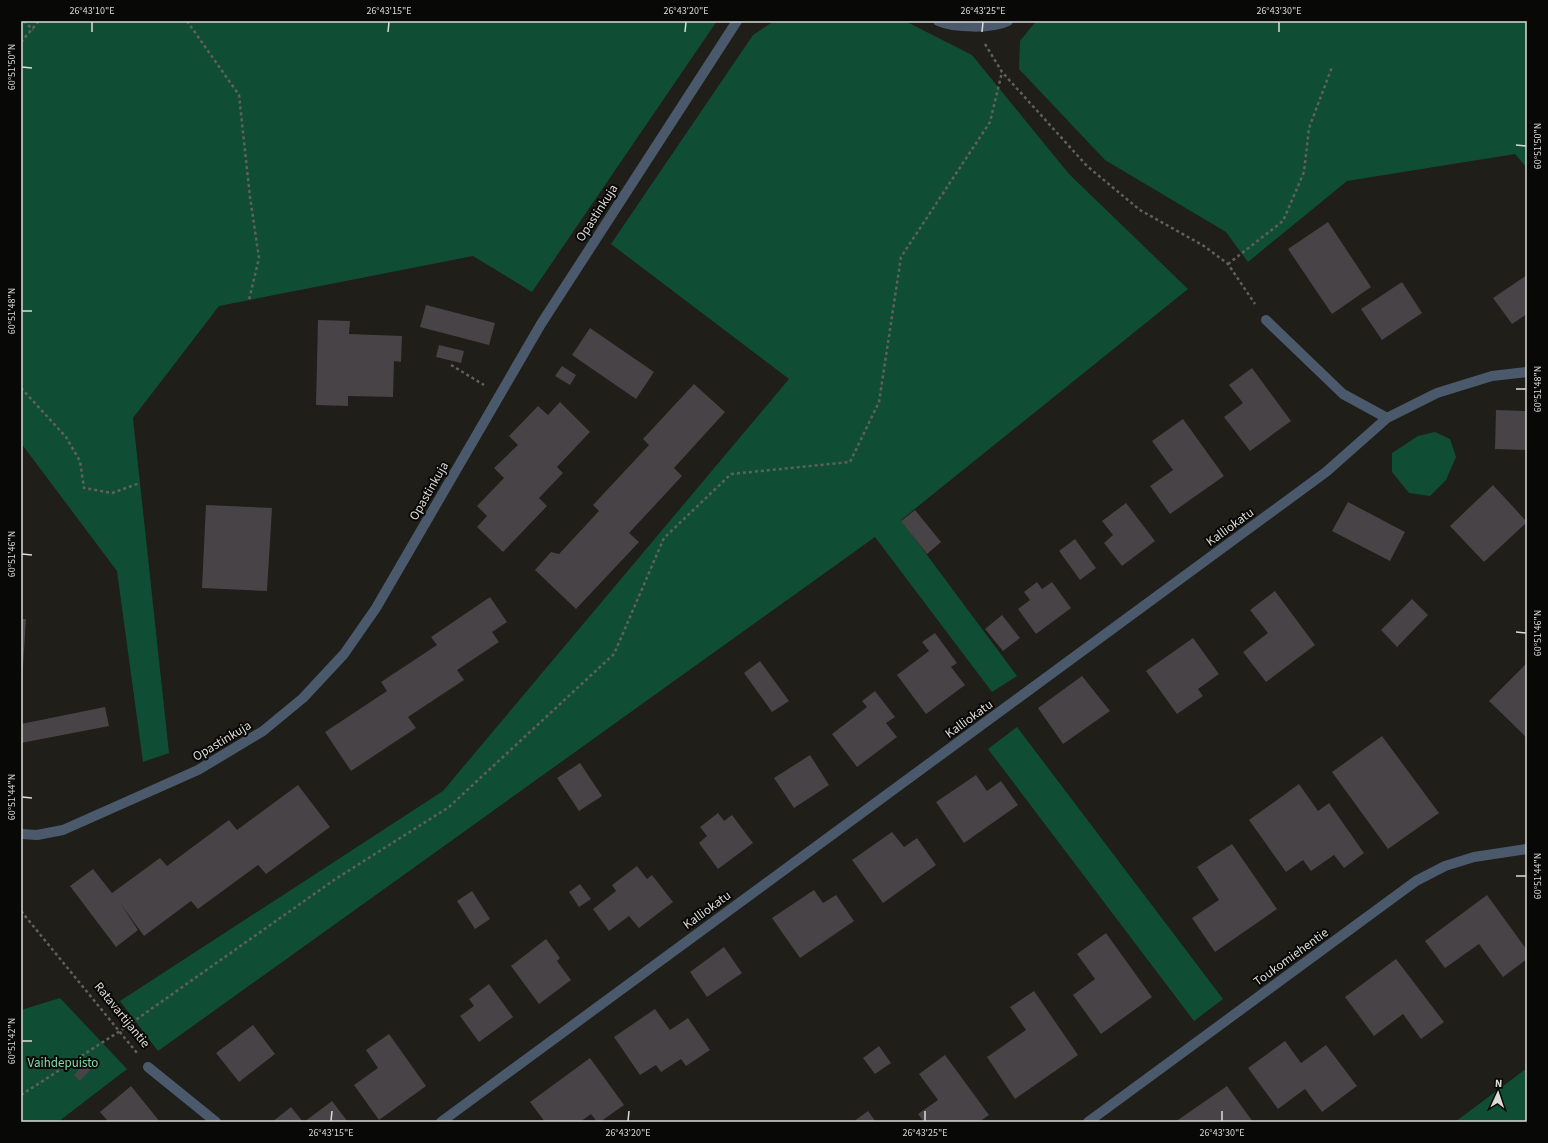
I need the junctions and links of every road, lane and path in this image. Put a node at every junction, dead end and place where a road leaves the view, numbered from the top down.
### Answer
1 (24, 21) edge
2 (39, 21) edge
3 (187, 21) edge
4 (737, 21) edge
5 (938, 21) edge
6 (1008, 21) edge
7 (978, 27) junction
8 (33, 30) junction
9 (21, 42) edge
10 (1332, 66) dead end
11 (1002, 72) junction
12 (1228, 264) junction
13 (249, 300) dead end
14 (1266, 320) joint
15 (451, 365) dead end
16 (1527, 372) edge
17 (485, 385) dead end
18 (21, 388) edge
19 (1387, 418) junction
20 (140, 483) dead end
21 (21, 834) edge
22 (1527, 849) edge
23 (21, 911) edge
24 (120, 1031) junction
25 (148, 1067) joint
26 (21, 1095) edge
27 (216, 1122) edge
28 (440, 1122) edge
29 (1088, 1122) edge

1 - 8 path
2 - 8 path
3 - 13 path
4 - 21 street, Opastinkuja
5 - 7 street
6 - 7 street
7 - 11 path
8 - 9 path
10 - 12 path
11 - 12 path
11 - 24 path
12 - 14 path
14 - 19 street
15 - 17 path
16 - 19 street, Kalliokatu
18 - 20 path
19 - 28 street, Kalliokatu
22 - 29 street, Toukomiehentie
23 - 24 path, Ratavartijantie
24 - 25 path, Ratavartijantie
24 - 26 path
25 - 27 street, Ratavartijantie

